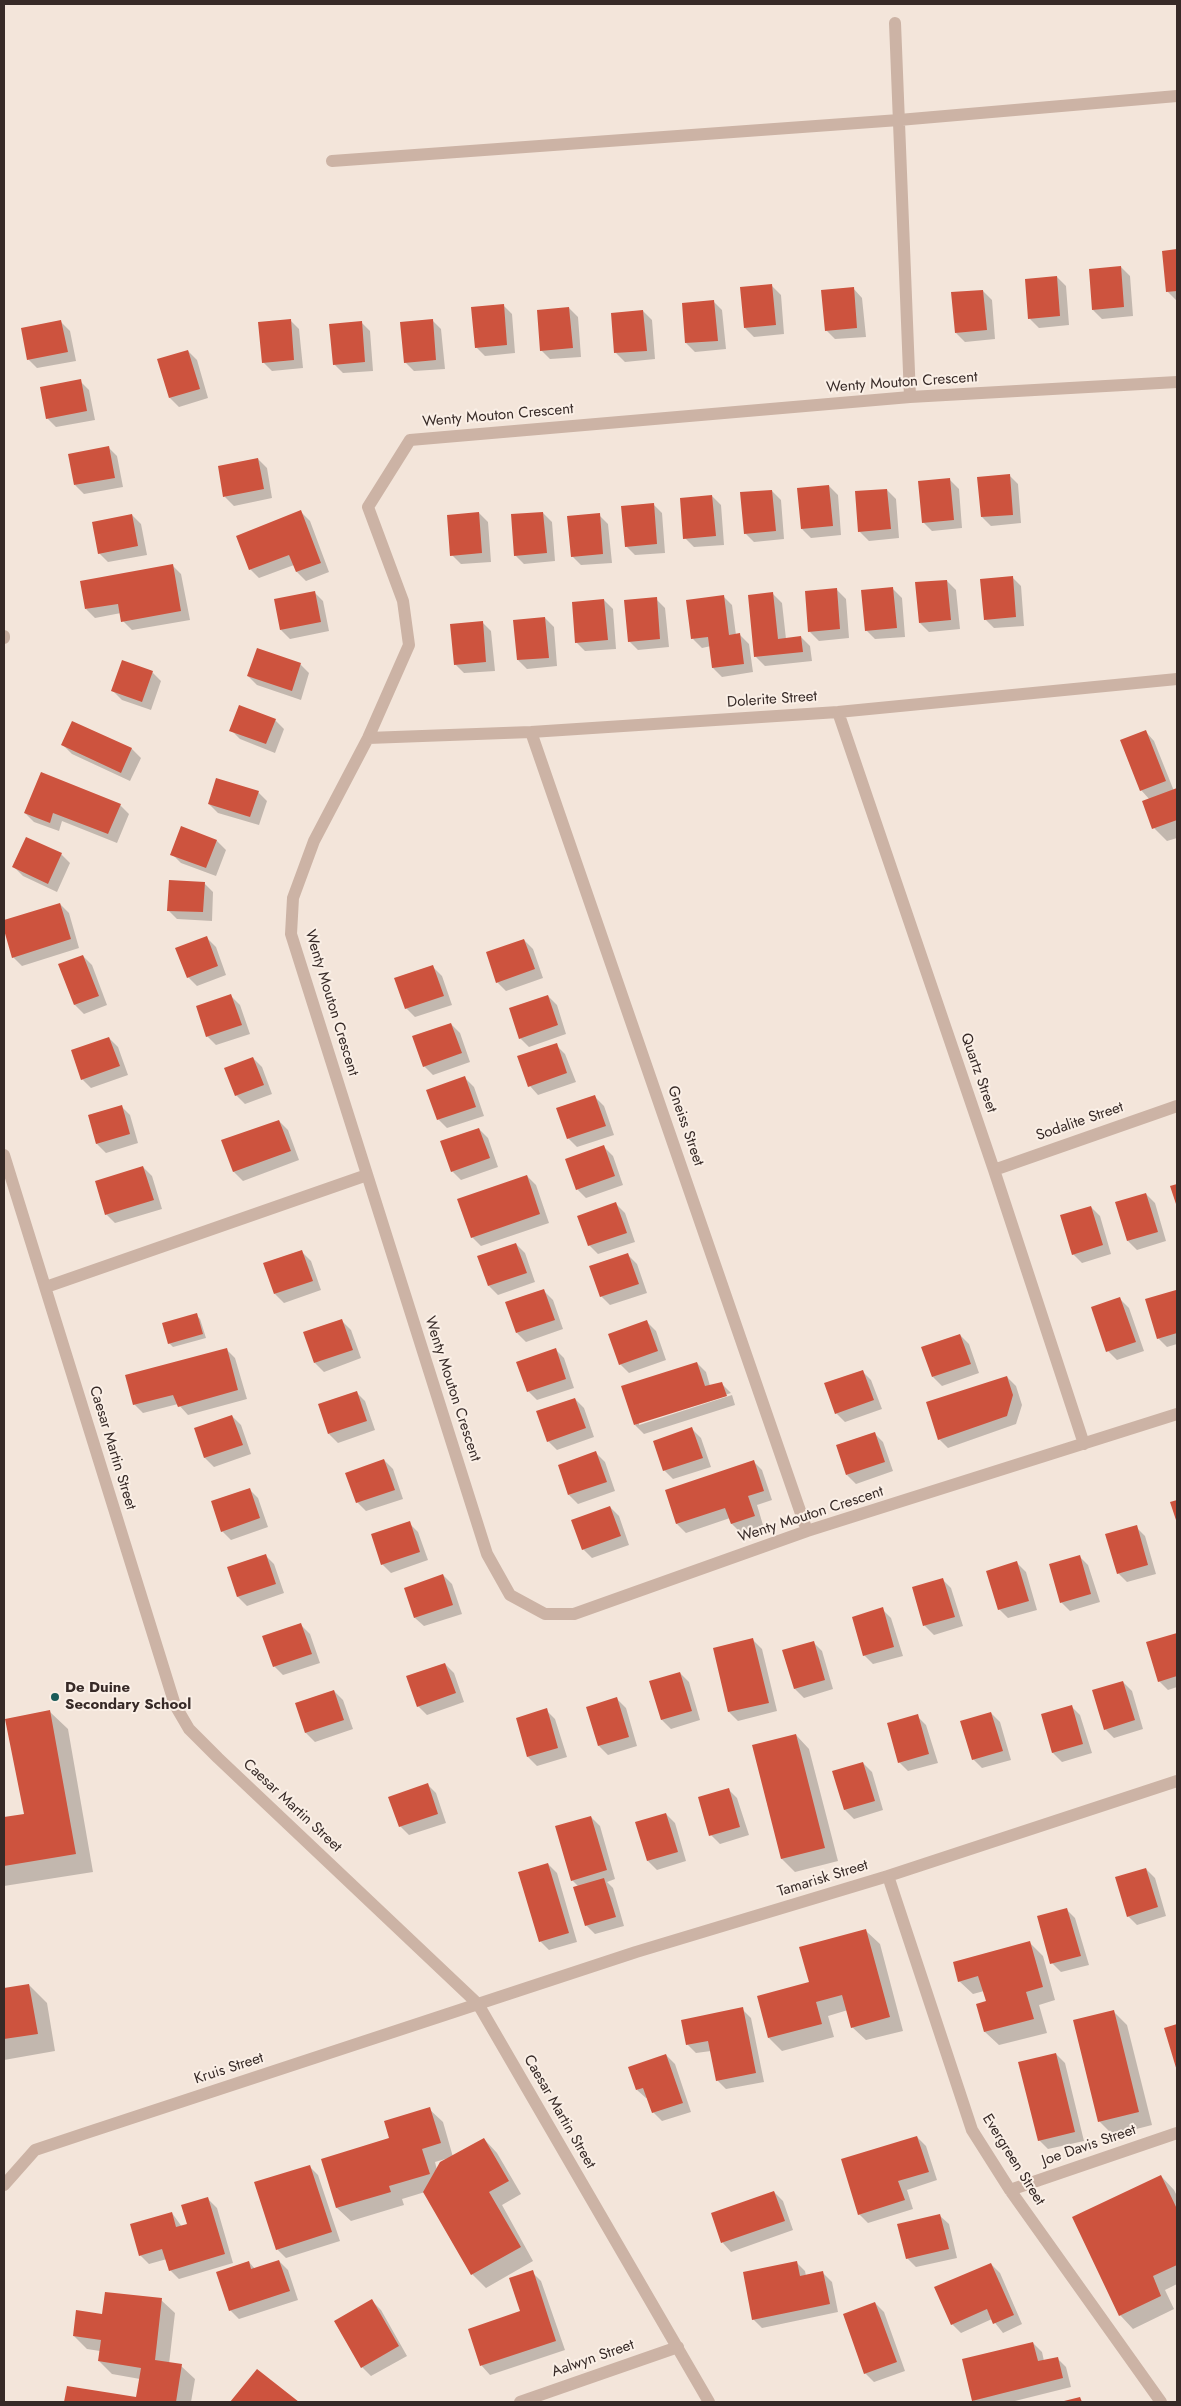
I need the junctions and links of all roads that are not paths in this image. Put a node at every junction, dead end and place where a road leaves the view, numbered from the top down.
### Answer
1 (895, 23) dead end
2 (1177, 96) edge
3 (899, 120) junction
4 (332, 161) dead end
5 (1177, 382) edge
6 (910, 397) junction
7 (1177, 679) edge
8 (838, 712) junction
9 (532, 732) junction
10 (368, 738) junction
11 (1177, 1106) edge
12 (4, 1155) edge
13 (994, 1170) junction
14 (367, 1175) junction
15 (46, 1287) junction
16 (1177, 1414) edge
17 (1084, 1444) junction
18 (807, 1531) junction
19 (1177, 1781) edge
20 (888, 1876) junction
21 (478, 2004) junction
22 (1177, 2133) edge
23 (4, 2185) edge
24 (1010, 2190) junction
25 (678, 2347) junction
26 (520, 2402) edge
27 (709, 2402) edge
28 (1161, 2402) edge

1 - 3 street
2 - 3 street
3 - 4 street
3 - 6 street
5 - 6 street, Wenty Mouton Crescent
6 - 10 street, Wenty Mouton Crescent
7 - 8 street, Dolerite Street
8 - 9 street, Dolerite Street
8 - 13 street, Quartz Street
9 - 10 street, Dolerite Street
9 - 18 street, Gneiss Street
10 - 14 street, Wenty Mouton Crescent
11 - 13 street, Sodalite Street
12 - 15 street, Caesar Martin Street
13 - 17 street, Quartz Street
14 - 15 street
14 - 18 street, Wenty Mouton Crescent
15 - 21 street, Caesar Martin Street
16 - 17 street, Wenty Mouton Crescent
17 - 18 street, Wenty Mouton Crescent
19 - 20 street, Tamarisk Street
20 - 21 street, Tamarisk Street
20 - 24 street, Evergreen Street
21 - 23 street, Kruis Street
21 - 25 street, Caesar Martin Street
22 - 24 street, Joe Davis Street
24 - 28 street, Evergreen Street
25 - 26 street, Aalwyn Street
25 - 27 street, Caesar Martin Street

